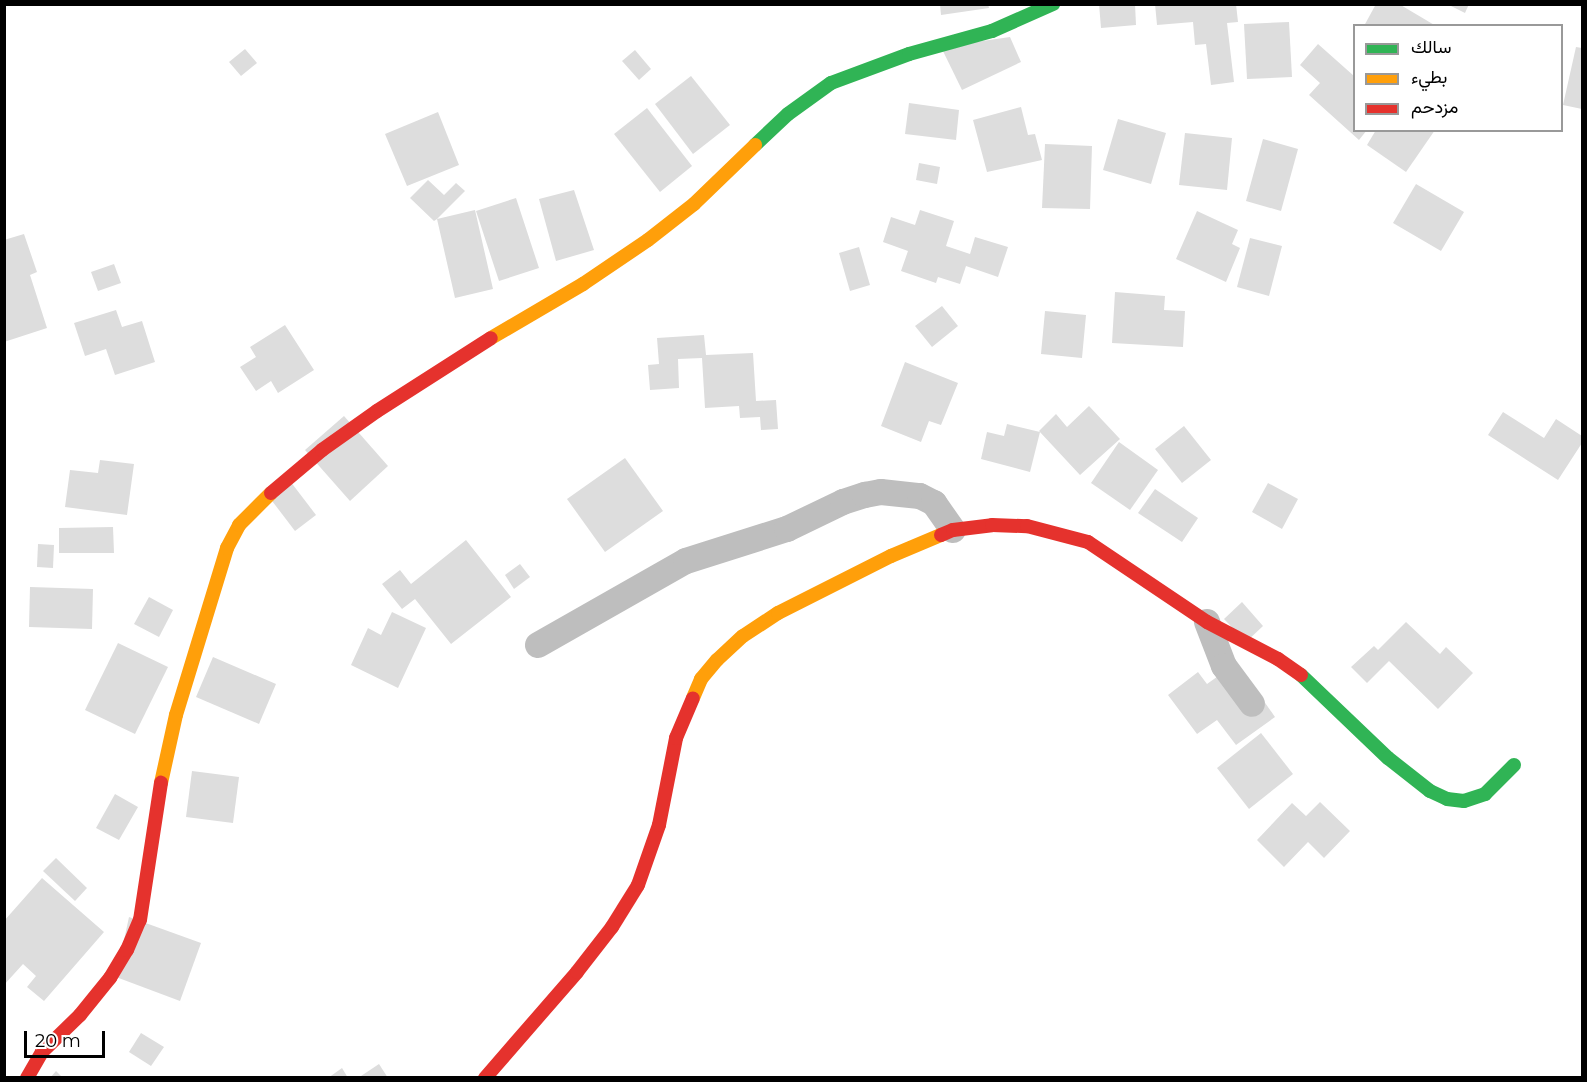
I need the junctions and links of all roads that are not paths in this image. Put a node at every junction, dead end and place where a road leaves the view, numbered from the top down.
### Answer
1 (1053, 4) edge
2 (953, 530) junction
3 (1207, 622) junction
4 (538, 645) dead end
5 (1252, 704) dead end
6 (1514, 765) dead end
7 (27, 1077) edge
8 (485, 1077) edge

1 - 7 street
2 - 3 street
2 - 4 street
2 - 8 street
3 - 5 street
3 - 6 street

